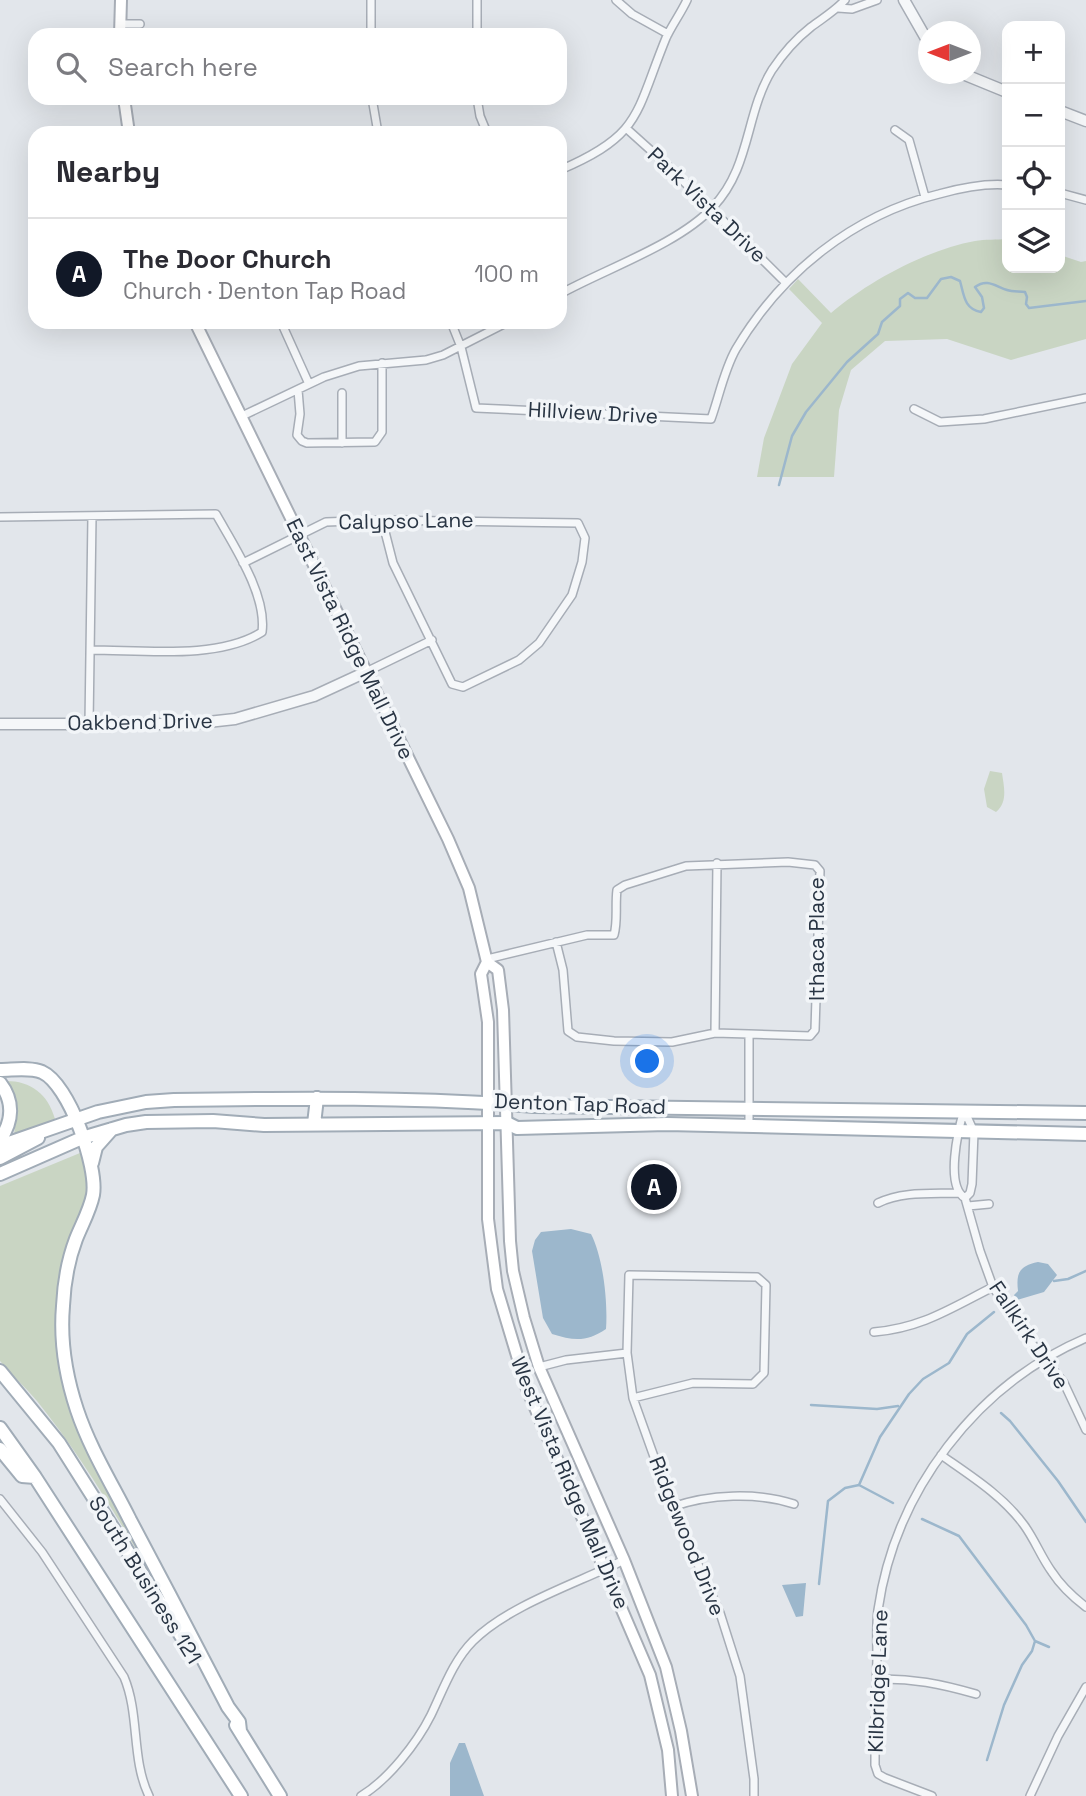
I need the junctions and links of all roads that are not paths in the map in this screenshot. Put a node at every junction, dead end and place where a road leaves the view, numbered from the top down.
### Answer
1 (121, 0) edge
2 (371, 0) edge
3 (477, 0) edge
4 (616, 0) edge
5 (687, 0) edge
6 (845, 0) edge
7 (877, 0) edge
8 (904, 0) edge
9 (838, 8) junction
10 (140, 24) dead end
11 (918, 27) edge
12 (120, 28) edge
13 (124, 28) edge
14 (371, 28) edge
15 (477, 28) edge
16 (668, 34) junction
17 (981, 81) edge
18 (1002, 90) edge
19 (125, 105) edge
20 (373, 105) edge
21 (478, 105) edge
22 (1065, 113) edge
23 (1086, 121) edge
24 (128, 126) edge
25 (377, 126) edge
26 (484, 126) edge
27 (627, 129) junction
28 (895, 130) dead end
29 (567, 167) edge
30 (1002, 186) edge
31 (1065, 194) edge
32 (925, 197) junction
33 (1086, 200) edge
34 (713, 208) junction
35 (785, 282) junction
36 (567, 290) edge
37 (198, 329) edge
38 (284, 329) edge
39 (454, 329) edge
40 (495, 329) edge
41 (461, 347) junction
42 (382, 363) junction
43 (309, 384) junction
44 (298, 390) junction
45 (342, 393) dead end
46 (1086, 398) edge
47 (914, 409) dead end
48 (242, 416) junction
49 (342, 443) junction
50 (92, 516) junction
51 (0, 517) edge
52 (382, 520) junction
53 (300, 534) junction
54 (243, 563) junction
55 (432, 640) junction
56 (91, 650) junction
57 (366, 672) junction
58 (0, 724) edge
59 (89, 724) junction
60 (717, 863) junction
61 (556, 942) junction
62 (487, 961) junction
63 (715, 1033) junction
64 (750, 1034) junction
65 (0, 1070) edge
66 (0, 1083) edge
67 (60, 1091) junction
68 (317, 1098) junction
69 (487, 1101) junction
70 (506, 1103) junction
71 (750, 1110) junction
72 (964, 1111) junction
73 (1086, 1113) edge
74 (94, 1114) junction
75 (76, 1120) junction
76 (488, 1124) junction
77 (507, 1124) junction
78 (314, 1125) junction
79 (749, 1126) junction
80 (113, 1129) junction
81 (957, 1131) junction
82 (47, 1132) junction
83 (974, 1132) junction
84 (1086, 1133) edge
85 (82, 1138) junction
86 (0, 1140) edge
87 (0, 1146) edge
88 (0, 1158) edge
89 (92, 1164) junction
90 (0, 1174) edge
91 (964, 1199) junction
92 (878, 1203) dead end
93 (989, 1204) dead end
94 (993, 1287) junction
95 (874, 1332) dead end
96 (1086, 1338) edge
97 (627, 1353) junction
98 (1046, 1360) junction
99 (518, 1364) junction
100 (539, 1367) junction
101 (0, 1371) edge
102 (633, 1398) junction
103 (0, 1428) edge
104 (1086, 1430) edge
105 (0, 1449) edge
106 (941, 1455) junction
107 (35, 1477) junction
108 (0, 1499) edge
109 (794, 1504) dead end
110 (672, 1507) junction
111 (624, 1560) junction
112 (606, 1569) junction
113 (1086, 1607) edge
114 (876, 1679) junction
115 (1086, 1687) edge
116 (976, 1694) dead end
117 (240, 1731) junction
118 (149, 1796) edge
119 (241, 1796) edge
120 (280, 1796) edge
121 (362, 1796) edge
122 (672, 1796) edge
123 (692, 1796) edge
124 (754, 1796) edge
125 (932, 1796) edge
126 (1030, 1796) edge

1 - 12 main road
2 - 14 street
3 - 15 street
4 - 16 street
5 - 16 street
6 - 9 street
7 - 9 street
8 - 11 street
9 - 34 street
10 - 13 street
16 - 27 street
17 - 18 street
19 - 24 main road
20 - 25 street
21 - 26 street
22 - 23 street
27 - 29 street
27 - 34 street, Park Vista Drive
28 - 32 street
30 - 32 street
31 - 33 street
32 - 35 street
34 - 35 street, Park Vista Drive
34 - 36 street
35 - 41 street, Hillview Drive
37 - 48 main road, East Vista Ridge Mall Drive
38 - 43 street
39 - 41 street
40 - 41 street
41 - 42 street
42 - 43 street
42 - 49 street
43 - 44 street
44 - 48 street
44 - 49 street
45 - 49 street
46 - 47 street
48 - 53 main road, East Vista Ridge Mall Drive
50 - 51 street
50 - 54 street
50 - 56 street
52 - 53 street, Calypso Lane
52 - 55 street
52 - 55 street, Calypso Lane
53 - 54 street, Calypso Lane
53 - 57 main road, East Vista Ridge Mall Drive
54 - 56 street
55 - 57 street, Oakbend Drive
56 - 59 street
57 - 59 street, Oakbend Drive
57 - 62 main road, East Vista Ridge Mall Drive
58 - 59 street, Oakbend Drive
60 - 61 street, Ithaca Place
60 - 63 street
60 - 64 street, Ithaca Place
61 - 62 street, Ithaca Place
61 - 63 street
62 - 69 main road, East Vista Ridge Mall Drive
62 - 70 main road, East Vista Ridge Mall Drive
63 - 64 street
64 - 71 street
65 - 67 main road
66 - 86 main road
67 - 74 main road
67 - 75 main road
68 - 69 main road, Denton Tap Road
68 - 74 main road, Denton Tap Road
68 - 78 main road
69 - 70 main road, Denton Tap Road
69 - 76 main road, East Vista Ridge Mall Drive
70 - 71 main road, Denton Tap Road
70 - 77 main road, East Vista Ridge Mall Drive
71 - 72 main road, Denton Tap Road
71 - 79 street
72 - 73 main road, Denton Tap Road
72 - 81 street, Fallkirk Drive
72 - 83 street
74 - 75 main road, Denton Tap Road
75 - 82 main road, Denton Tap Road
75 - 85 main road
76 - 77 main road, Denton Tap Road
76 - 78 main road, Denton Tap Road
76 - 99 main road, West Vista Ridge Mall Drive
77 - 79 main road, Denton Tap Road
77 - 100 main road, West Vista Ridge Mall Drive
78 - 80 main road, Denton Tap Road
79 - 81 main road, Denton Tap Road
80 - 85 main road, Denton Tap Road
80 - 89 main road
81 - 83 main road, Denton Tap Road
81 - 91 street, Fallkirk Drive
82 - 87 main road
82 - 88 main road
83 - 84 main road, Denton Tap Road
83 - 91 street
85 - 89 main road
85 - 90 main road, Denton Tap Road
89 - 117 main road
91 - 92 street
91 - 93 street
91 - 94 street, Fallkirk Drive
94 - 95 street
94 - 98 street, Fallkirk Drive
96 - 98 street, Kilbridge Lane
97 - 100 street
97 - 102 street, Ridgewood Drive
97 - 102 street, Ridgewood Drive
98 - 104 street, Fallkirk Drive
98 - 106 street, Kilbridge Lane
99 - 100 main road
99 - 112 main road, West Vista Ridge Mall Drive
100 - 111 main road, West Vista Ridge Mall Drive
101 - 117 main road, South Business 121
102 - 110 street, Ridgewood Drive
103 - 107 main road, South Business 121
105 - 107 main road
106 - 113 street
106 - 114 street, Kilbridge Lane
107 - 119 main road, South Business 121
108 - 118 street
109 - 110 street
110 - 124 street, Ridgewood Drive
111 - 112 street
111 - 123 main road, West Vista Ridge Mall Drive
112 - 121 street
112 - 122 main road, West Vista Ridge Mall Drive
114 - 116 street
114 - 125 street, Kilbridge Lane
115 - 126 street
117 - 120 main road, South Business 121

